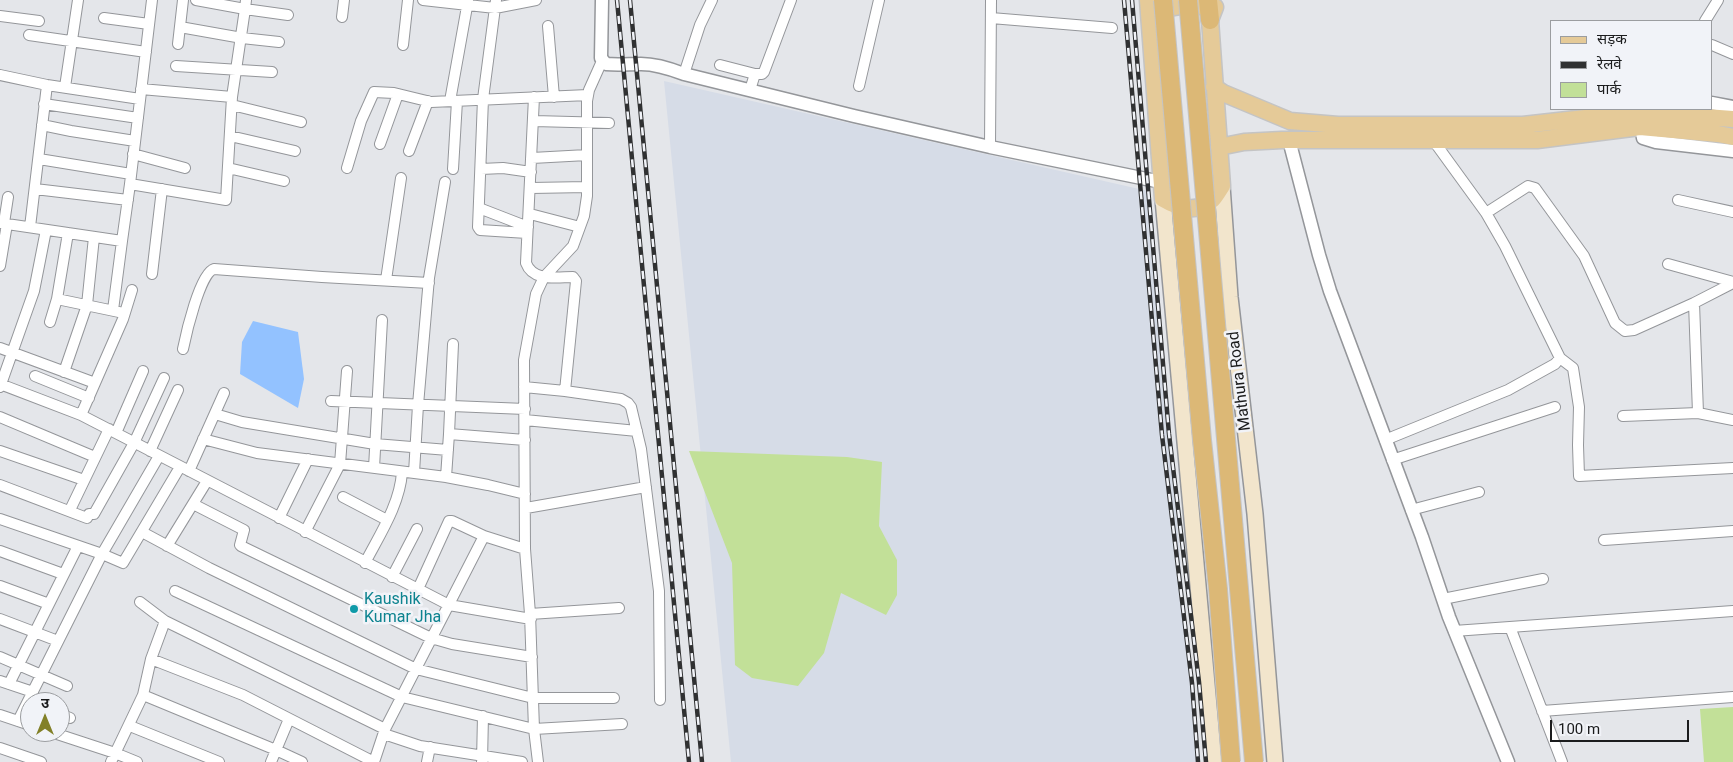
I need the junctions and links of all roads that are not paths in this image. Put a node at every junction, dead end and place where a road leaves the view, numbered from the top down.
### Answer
1 (75, 0) edge
2 (152, 0) edge
3 (183, 0) edge
4 (196, 0) edge
5 (344, 0) edge
6 (408, 0) edge
7 (423, 0) edge
8 (602, 0) edge
9 (712, 0) edge
10 (791, 0) edge
11 (879, 0) edge
12 (990, 0) edge
13 (1148, 0) edge
14 (1718, 0) edge
15 (441, 1) edge
16 (529, 1) edge
17 (1177, 1) edge
18 (467, 3) edge
19 (245, 4) edge
20 (495, 4) edge
21 (1211, 7) edge
22 (288, 15) dead end
23 (0, 16) edge
24 (342, 16) dead end
25 (1149, 17) junction
26 (104, 18) dead end
27 (991, 18) junction
28 (1705, 20) edge
29 (39, 21) dead end
30 (148, 24) junction
31 (548, 26) dead end
32 (180, 27) junction
33 (1112, 28) dead end
34 (29, 35) dead end
35 (242, 38) junction
36 (72, 41) junction
37 (279, 42) dead end
38 (178, 44) dead end
39 (403, 45) dead end
40 (1713, 45) edge
41 (146, 52) junction
42 (1733, 54) edge
43 (602, 61) junction
44 (720, 65) dead end
45 (176, 66) dead end
46 (236, 69) junction
47 (272, 72) dead end
48 (684, 74) junction
49 (755, 74) junction
50 (0, 75) edge
51 (47, 85) junction
52 (859, 86) dead end
53 (65, 87) junction
54 (1214, 87) junction
55 (750, 90) junction
56 (141, 94) junction
57 (398, 94) junction
58 (554, 96) junction
59 (588, 96) junction
60 (534, 97) junction
61 (483, 100) junction
62 (232, 101) junction
63 (453, 101) junction
64 (428, 102) junction
65 (1713, 103) edge
66 (44, 104) junction
67 (1733, 107) edge
68 (1641, 116) edge
69 (138, 118) junction
70 (1733, 119) edge
71 (534, 121) junction
72 (301, 122) dead end
73 (588, 123) junction
74 (609, 123) dead end
75 (42, 125) junction
76 (230, 136) junction
77 (1733, 137) edge
78 (1290, 140) junction
79 (1433, 140) junction
80 (135, 141) junction
81 (380, 144) dead end
82 (990, 147) junction
83 (1219, 147) junction
84 (295, 151) dead end
85 (409, 151) dead end
86 (1733, 151) edge
87 (134, 154) junction
88 (587, 155) junction
89 (532, 158) junction
90 (39, 159) junction
91 (185, 168) dead end
92 (228, 168) junction
93 (347, 168) dead end
94 (453, 169) dead end
95 (481, 169) junction
96 (531, 172) junction
97 (401, 178) dead end
98 (130, 179) junction
99 (284, 180) dead end
100 (445, 182) dead end
101 (1161, 182) junction
102 (1222, 186) junction
103 (587, 187) junction
104 (35, 188) junction
105 (531, 188) junction
106 (162, 190) junction
107 (8, 197) dead end
108 (1163, 199) junction
109 (128, 200) junction
110 (1678, 200) dead end
111 (479, 208) junction
112 (1733, 212) edge
113 (1486, 213) junction
114 (530, 214) junction
115 (4, 223) edge
116 (30, 227) junction
117 (580, 228) junction
118 (46, 230) junction
119 (527, 230) junction
120 (68, 233) junction
121 (94, 237) junction
122 (122, 241) junction
123 (1668, 264) dead end
124 (0, 266) edge
125 (152, 274) dead end
126 (544, 277) junction
127 (386, 280) junction
128 (1733, 282) edge
129 (429, 283) junction
130 (132, 290) dead end
131 (57, 299) junction
132 (1694, 303) junction
133 (87, 305) junction
134 (113, 310) junction
135 (125, 313) junction
136 (382, 320) dead end
137 (50, 322) dead end
138 (453, 344) dead end
139 (0, 348) edge
140 (183, 349) dead end
141 (12, 352) junction
142 (1560, 358) junction
143 (143, 371) dead end
144 (347, 371) dead end
145 (64, 372) junction
146 (35, 376) dead end
147 (164, 378) dead end
148 (95, 383) junction
149 (0, 385) edge
150 (524, 387) junction
151 (178, 390) dead end
152 (565, 391) junction
153 (224, 393) dead end
154 (89, 398) junction
155 (331, 401) dead end
156 (345, 402) junction
157 (377, 403) junction
158 (418, 404) junction
159 (451, 405) junction
160 (1555, 407) dead end
161 (525, 408) junction
162 (1698, 413) junction
163 (215, 414) junction
164 (81, 415) junction
165 (1624, 416) dead end
166 (0, 417) edge
167 (525, 420) junction
168 (1733, 420) edge
169 (112, 431) junction
170 (638, 431) junction
171 (449, 434) junction
172 (342, 438) junction
173 (203, 439) junction
174 (525, 440) junction
175 (1385, 440) junction
176 (134, 443) junction
177 (375, 444) junction
178 (416, 447) junction
179 (448, 450) junction
180 (0, 451) edge
181 (154, 453) junction
182 (95, 457) junction
183 (308, 459) junction
184 (1392, 460) junction
185 (340, 464) junction
186 (374, 468) junction
187 (1733, 468) edge
188 (184, 469) junction
189 (402, 472) junction
190 (414, 473) junction
191 (446, 478) junction
192 (84, 480) junction
193 (207, 481) junction
194 (0, 484) edge
195 (646, 487) junction
196 (1479, 492) dead end
197 (526, 494) junction
198 (343, 497) dead end
199 (193, 504) junction
200 (526, 508) junction
201 (70, 510) junction
202 (1411, 510) junction
203 (278, 518) junction
204 (0, 519) edge
205 (387, 520) junction
206 (417, 529) dead end
207 (1733, 531) edge
208 (142, 532) junction
209 (306, 532) junction
210 (484, 536) junction
211 (1604, 540) dead end
212 (78, 546) junction
213 (166, 546) junction
214 (525, 549) junction
215 (0, 551) edge
216 (102, 554) junction
217 (365, 563) junction
218 (63, 574) junction
219 (392, 577) junction
220 (1543, 579) dead end
221 (1, 589) edge
222 (418, 589) junction
223 (174, 591) dead end
224 (1442, 599) junction
225 (140, 602) dead end
226 (49, 604) junction
227 (449, 605) junction
228 (619, 608) dead end
229 (1733, 612) edge
230 (531, 617) junction
231 (0, 619) edge
232 (166, 622) junction
233 (1510, 627) junction
234 (1454, 631) junction
235 (35, 632) junction
236 (431, 638) junction
237 (58, 641) junction
238 (532, 657) junction
239 (0, 658) edge
240 (151, 659) junction
241 (18, 665) junction
242 (416, 669) junction
243 (41, 675) junction
244 (4, 682) edge
245 (67, 686) dead end
246 (20, 692) edge
247 (33, 692) edge
248 (143, 695) junction
249 (402, 697) junction
250 (1733, 697) edge
251 (533, 698) junction
252 (614, 698) dead end
253 (660, 700) dead end
254 (1542, 711) junction
255 (0, 715) edge
256 (483, 716) junction
257 (20, 717) edge
258 (289, 719) junction
259 (18, 721) joint
260 (622, 724) dead end
261 (130, 726) junction
262 (534, 729) junction
263 (385, 732) junction
264 (70, 740) edge
265 (430, 747) junction
266 (0, 748) edge
267 (276, 750) junction
268 (450, 750) junction
269 (113, 758) edge
270 (482, 759) edge
271 (41, 762) edge
272 (137, 762) edge
273 (220, 762) edge
274 (271, 762) edge
275 (302, 762) edge
276 (374, 762) edge
277 (427, 762) edge
278 (448, 762) edge
279 (522, 762) edge
280 (538, 762) edge
281 (1214, 762) edge
282 (1231, 762) edge
283 (1254, 762) edge
284 (1275, 762) edge
285 (1508, 762) edge
286 (1562, 762) edge

1 - 36 street
2 - 30 street
3 - 32 street
4 - 19 street
5 - 24 street
6 - 39 street
7 - 15 street
8 - 43 street
9 - 48 street
10 - 49 street
11 - 52 street
12 - 27 street
13 - 25 main road
14 - 28 street
15 - 18 street
16 - 20 street
17 - 21 main road
17 - 25 main road
17 - 282 highway, bridge
17 - 283 highway, Mathura Road, bridge
18 - 20 street
18 - 63 street
19 - 22 street
19 - 35 street
20 - 61 street
21 - 54 main road, Mathura Road
23 - 29 street
25 - 101 main road
26 - 30 street
27 - 33 street
27 - 82 street
30 - 41 street
31 - 58 street
32 - 35 street
32 - 38 street
34 - 36 street
35 - 37 street
35 - 46 street
36 - 41 street
36 - 53 street
40 - 42 street
41 - 56 street
43 - 48 street
43 - 59 street
44 - 49 street
45 - 46 street
46 - 47 street
46 - 62 street
48 - 55 street
49 - 55 street
50 - 51 street
51 - 53 street
51 - 66 street
53 - 56 street
54 - 68 main road
54 - 83 main road, Mathura Road
55 - 82 street
56 - 62 street
56 - 69 street
57 - 64 street
57 - 81 street
57 - 93 street
58 - 59 street
58 - 60 street
59 - 73 street
60 - 61 street
60 - 71 street
61 - 63 street
61 - 95 street
62 - 72 street
62 - 76 street
63 - 64 street
63 - 94 street
64 - 85 street
65 - 67 street
66 - 69 street
66 - 75 street
68 - 70 main road
68 - 77 main road
68 - 79 main road
68 - 86 street
69 - 80 street
71 - 73 street
71 - 89 street
73 - 74 street
73 - 88 street
75 - 80 street
75 - 90 street
76 - 84 street
76 - 92 street
78 - 79 main road
78 - 83 main road
78 - 175 street
79 - 113 street
80 - 87 street
82 - 101 street
83 - 102 main road, Mathura Road
87 - 91 street
87 - 98 street
88 - 89 street
88 - 103 street
89 - 96 street
90 - 98 street
90 - 104 street
92 - 99 street
92 - 106 street
95 - 96 street
95 - 111 street
96 - 105 street
97 - 127 street
98 - 106 street
98 - 109 street
100 - 129 street
101 - 108 main road
102 - 108 main road
102 - 284 main road, Mathura Road
103 - 105 street
103 - 117 street
104 - 109 street
104 - 116 street
105 - 114 street
106 - 125 street
107 - 115 street
108 - 281 main road
109 - 122 street
110 - 112 street
111 - 119 street
111 - 119 street
113 - 132 street
113 - 142 street
114 - 117 street
114 - 119 street
115 - 116 street
115 - 124 street
116 - 118 street
117 - 126 street
118 - 120 street
118 - 141 street
119 - 126 street
120 - 121 street
120 - 131 street
121 - 122 street
121 - 133 street
122 - 134 street
123 - 128 street
126 - 150 street
126 - 152 street
127 - 129 street
127 - 140 street
128 - 132 street
129 - 158 street
130 - 135 street
131 - 133 street
131 - 137 street
132 - 162 street
133 - 134 street
133 - 145 street
134 - 135 street
135 - 148 street
136 - 157 street
138 - 159 street
139 - 141 street
141 - 145 street
141 - 149 street
142 - 175 street
142 - 187 street
143 - 169 street
144 - 156 street
145 - 148 street
146 - 154 street
147 - 176 street
148 - 154 street
149 - 164 street
150 - 152 street
150 - 161 street
151 - 181 street
152 - 170 street
153 - 163 street
154 - 164 street
155 - 156 street
156 - 157 street
156 - 172 street
157 - 158 street
157 - 177 street
158 - 159 street
158 - 178 street
159 - 161 street
159 - 171 street
160 - 184 street
161 - 167 street
162 - 165 street
162 - 168 street
163 - 172 street
163 - 173 street
164 - 169 street
166 - 182 street
167 - 170 street
167 - 174 street
169 - 176 street
169 - 182 street
170 - 195 street
171 - 174 street
171 - 179 street
172 - 177 street
172 - 185 street
173 - 183 street
173 - 188 street
174 - 197 street
175 - 184 street
176 - 181 street
176 - 201 street
177 - 178 street
177 - 186 street
178 - 179 street
178 - 190 street
179 - 191 street
180 - 192 street
181 - 188 street
181 - 216 street
182 - 192 street
183 - 185 street
183 - 203 street
184 - 202 street
185 - 186 street
185 - 209 street
186 - 189 street
188 - 193 street
188 - 208 street
189 - 190 street
189 - 205 street
190 - 191 street
191 - 197 street
192 - 201 street
193 - 199 street
193 - 203 street
194 - 201 street
195 - 200 street
195 - 253 street
196 - 202 street
197 - 200 street
198 - 205 street
199 - 213 street
199 - 236 street
200 - 214 street
202 - 224 street
203 - 209 street
204 - 212 street
205 - 217 street
206 - 219 street
207 - 211 street
208 - 213 street
208 - 216 street
209 - 217 street
210 - 214 street
210 - 222 street
210 - 227 street
212 - 216 street
212 - 218 street
213 - 242 street
214 - 230 street
215 - 218 street
216 - 237 street
217 - 219 street
218 - 226 street
219 - 222 street
220 - 224 street
221 - 226 street
222 - 227 street
223 - 249 street
224 - 234 street
225 - 232 street
226 - 235 street
227 - 230 street
227 - 236 street
228 - 230 street
229 - 233 street
230 - 238 street
231 - 235 street
232 - 240 street
232 - 263 street
233 - 234 street
233 - 254 street
234 - 285 street
235 - 237 street
235 - 241 street
236 - 238 street
236 - 242 street
237 - 243 street
238 - 251 street
239 - 241 street
240 - 248 street
240 - 258 street
241 - 243 street
241 - 244 street
242 - 249 street
242 - 251 street
243 - 245 street
243 - 247 street
244 - 246 street
248 - 261 street
248 - 267 street
249 - 256 street
249 - 263 street
250 - 254 street
251 - 252 street
251 - 262 street
254 - 286 street
255 - 259 street
256 - 262 street
256 - 270 street
257 - 259 street
258 - 267 street
258 - 276 street
260 - 262 street
261 - 269 street
261 - 273 street
262 - 280 street
263 - 265 street
263 - 276 street
264 - 269 street
265 - 268 street
265 - 277 street
266 - 271 street
267 - 274 street
267 - 275 street
268 - 270 street
268 - 278 street
269 - 272 street
270 - 279 street

